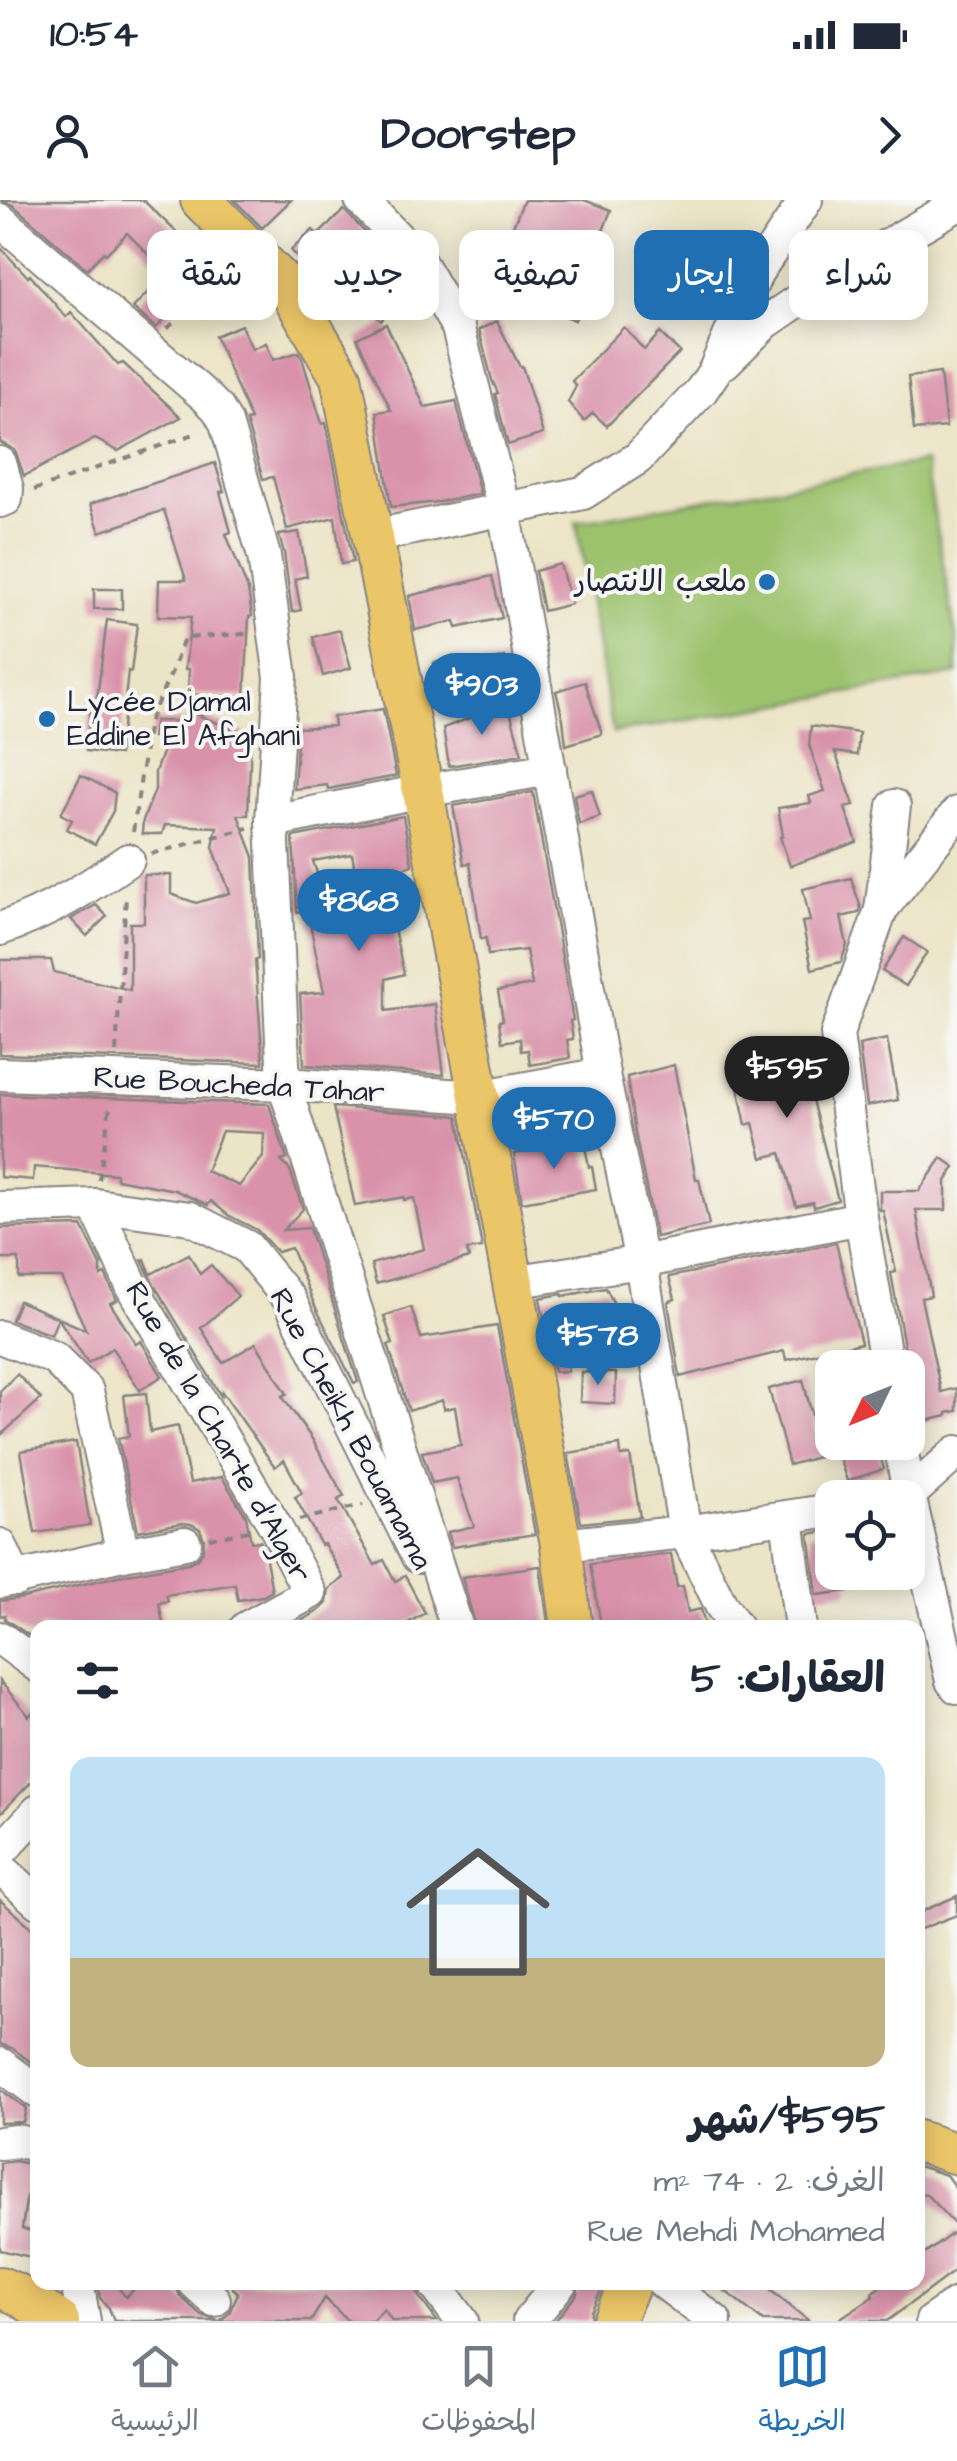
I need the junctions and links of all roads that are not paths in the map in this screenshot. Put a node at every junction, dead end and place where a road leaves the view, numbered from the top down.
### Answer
1 (201, 200) edge
2 (361, 200) edge
3 (806, 200) edge
4 (957, 205) edge
5 (0, 220) edge
6 (714, 372) junction
7 (0, 464) edge
8 (3, 500) edge
9 (504, 509) junction
10 (374, 536) junction
11 (550, 769) junction
12 (423, 791) junction
13 (894, 806) dead end
14 (957, 813) edge
15 (272, 821) junction
16 (128, 860) road end
17 (881, 910) junction
18 (0, 929) edge
19 (0, 1074) edge
20 (603, 1074) junction
21 (284, 1084) junction
22 (478, 1096) junction
23 (95, 1205) junction
24 (0, 1208) edge
25 (860, 1218) junction
26 (641, 1262) junction
27 (512, 1282) junction
28 (0, 1336) edge
29 (884, 1350) edge
30 (957, 1452) edge
31 (922, 1480) edge
32 (815, 1513) edge
33 (786, 1517) junction
34 (685, 1532) junction
35 (185, 1542) road end
36 (0, 1545) edge
37 (561, 1545) junction
38 (123, 1554) junction
39 (8, 1581) edge
40 (925, 1581) edge
41 (261, 1620) edge
42 (452, 1620) edge
43 (453, 1620) edge
44 (571, 1620) edge
45 (731, 1620) edge
46 (800, 1620) edge
47 (0, 1638) edge
48 (30, 1660) edge
49 (957, 1687) edge
50 (30, 1820) edge
51 (0, 1852) edge
52 (0, 1868) edge
53 (30, 1895) edge
54 (0, 2064) edge
55 (30, 2086) edge
56 (0, 2143) edge
57 (30, 2144) edge
58 (0, 2287) edge
59 (78, 2290) edge
60 (440, 2290) edge
61 (554, 2290) edge
62 (627, 2290) edge
63 (674, 2290) edge
64 (957, 2304) edge
65 (59, 2321) edge
66 (84, 2321) edge
67 (462, 2321) edge
68 (529, 2321) edge
69 (613, 2321) edge
70 (715, 2321) edge
71 (932, 2321) edge

1 - 10 main road
2 - 9 street
3 - 6 street
4 - 6 street
5 - 15 street
6 - 9 street
7 - 8 street
9 - 10 street
9 - 11 street
10 - 12 main road
11 - 12 street
11 - 20 street
12 - 15 street
12 - 22 main road
13 - 17 street
14 - 17 street
15 - 21 street
16 - 18 street
17 - 25 street
19 - 21 street, Rue Boucheda Tahar
20 - 22 street, Rue Boucheda Tahar
20 - 26 street
21 - 22 street, Rue Boucheda Tahar
21 - 43 street
22 - 27 main road
23 - 24 street, Rue Cheikh Bouamama
23 - 41 street, Rue de la Charte d'Alger
23 - 42 street, Rue Cheikh Bouamama
25 - 26 street
25 - 29 street
26 - 27 street
26 - 34 street
27 - 37 main road
28 - 38 street
30 - 31 street
32 - 33 street
33 - 34 street
33 - 46 street
34 - 37 street
34 - 45 street
35 - 38 street
36 - 39 street
37 - 44 main road
38 - 39 street
40 - 49 street
47 - 48 street
50 - 51 street
52 - 53 street
54 - 55 street
56 - 57 street
58 - 65 main road
59 - 66 street
60 - 67 street
61 - 68 street
62 - 69 main road
63 - 70 street
64 - 71 street

